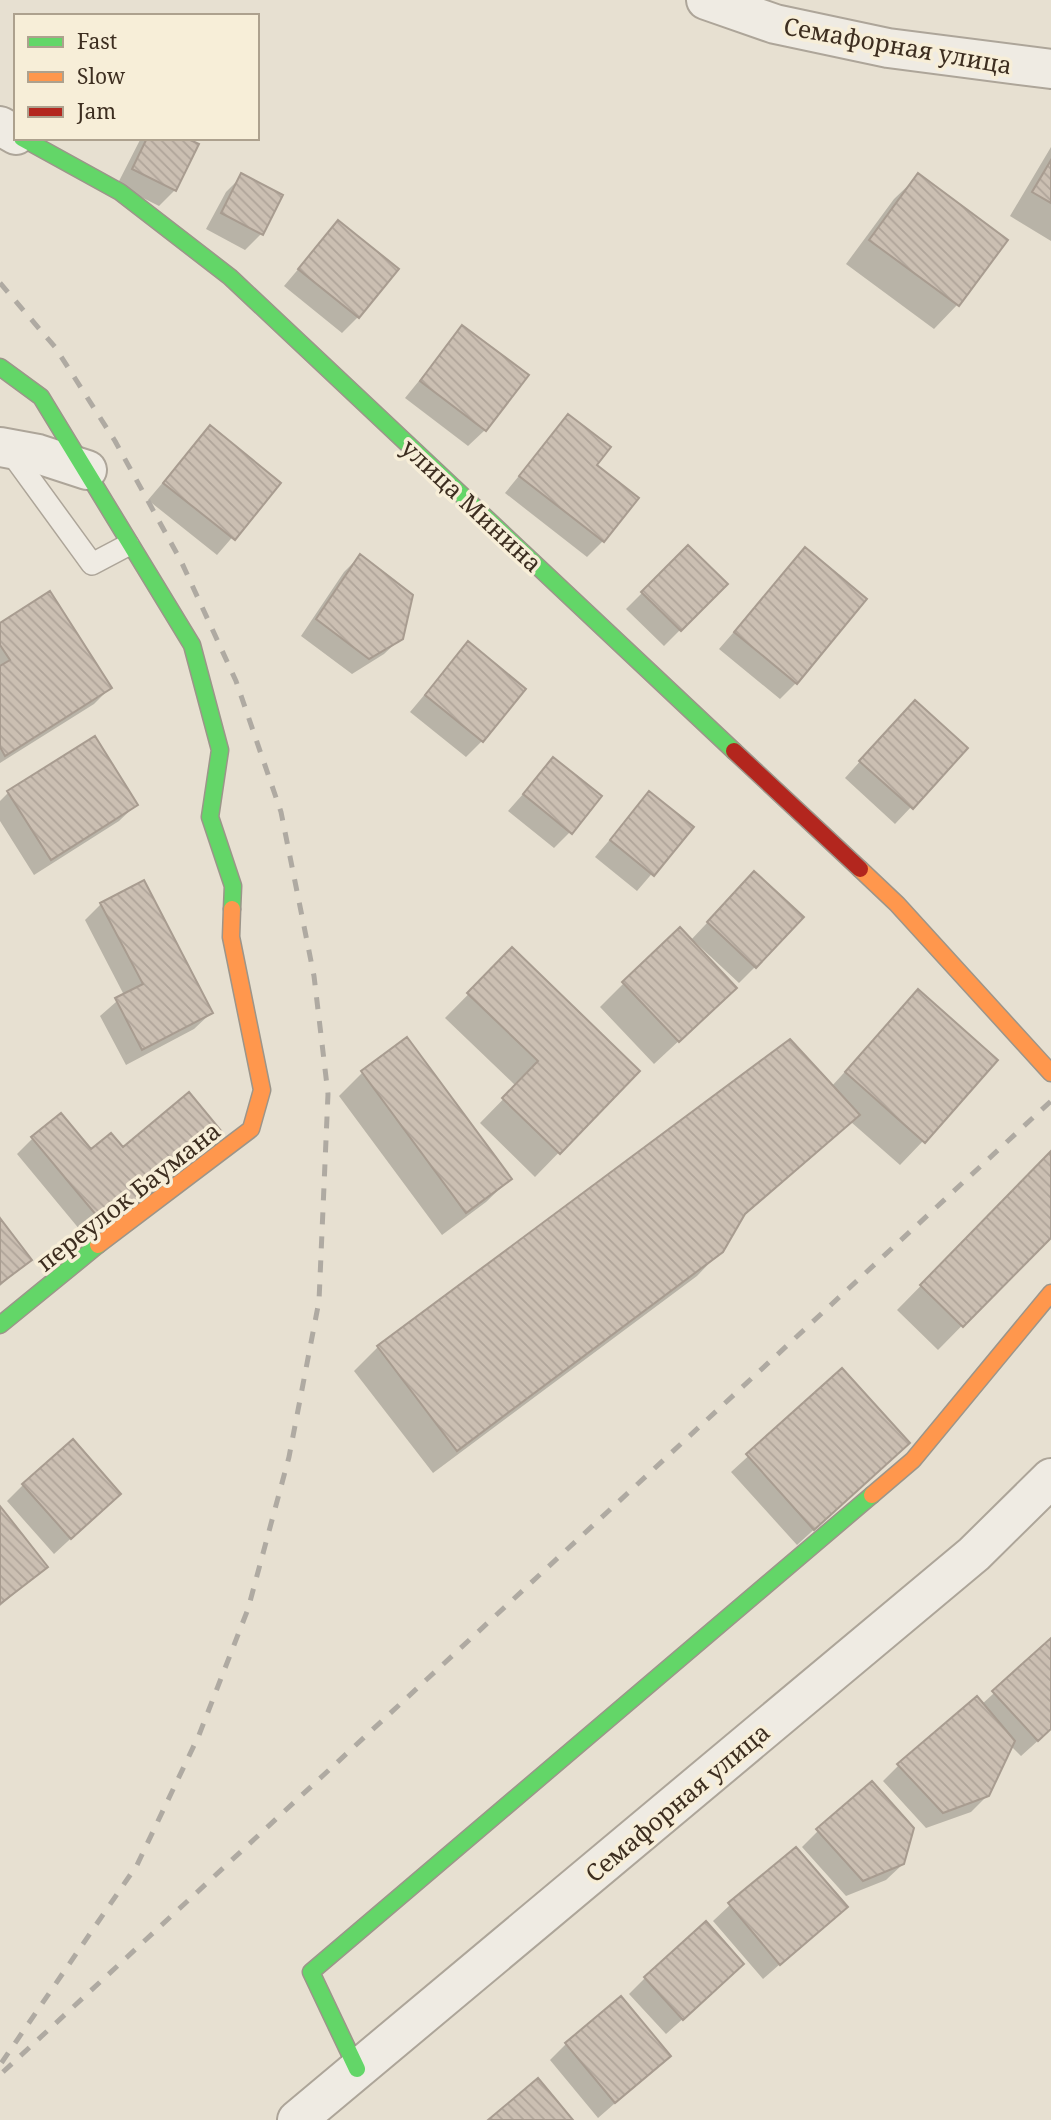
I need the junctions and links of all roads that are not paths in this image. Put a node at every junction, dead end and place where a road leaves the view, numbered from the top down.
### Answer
1 (706, 0) edge
2 (1051, 69) edge
3 (26, 140) edge
4 (0, 367) edge
5 (3, 443) edge
6 (87, 470) junction
7 (128, 545) junction
8 (1051, 1073) edge
9 (1051, 1293) edge
10 (0, 1325) edge
11 (1051, 1478) edge
12 (357, 2069) junction
13 (297, 2120) edge

1 - 2 street, Семафорная улица
3 - 8 street, улица Минина
4 - 6 street
5 - 6 street
5 - 7 lane
6 - 7 street
7 - 10 street, переулок Баумана
9 - 12 street
11 - 12 street, Семафорная улица
12 - 13 street, Семафорная улица

